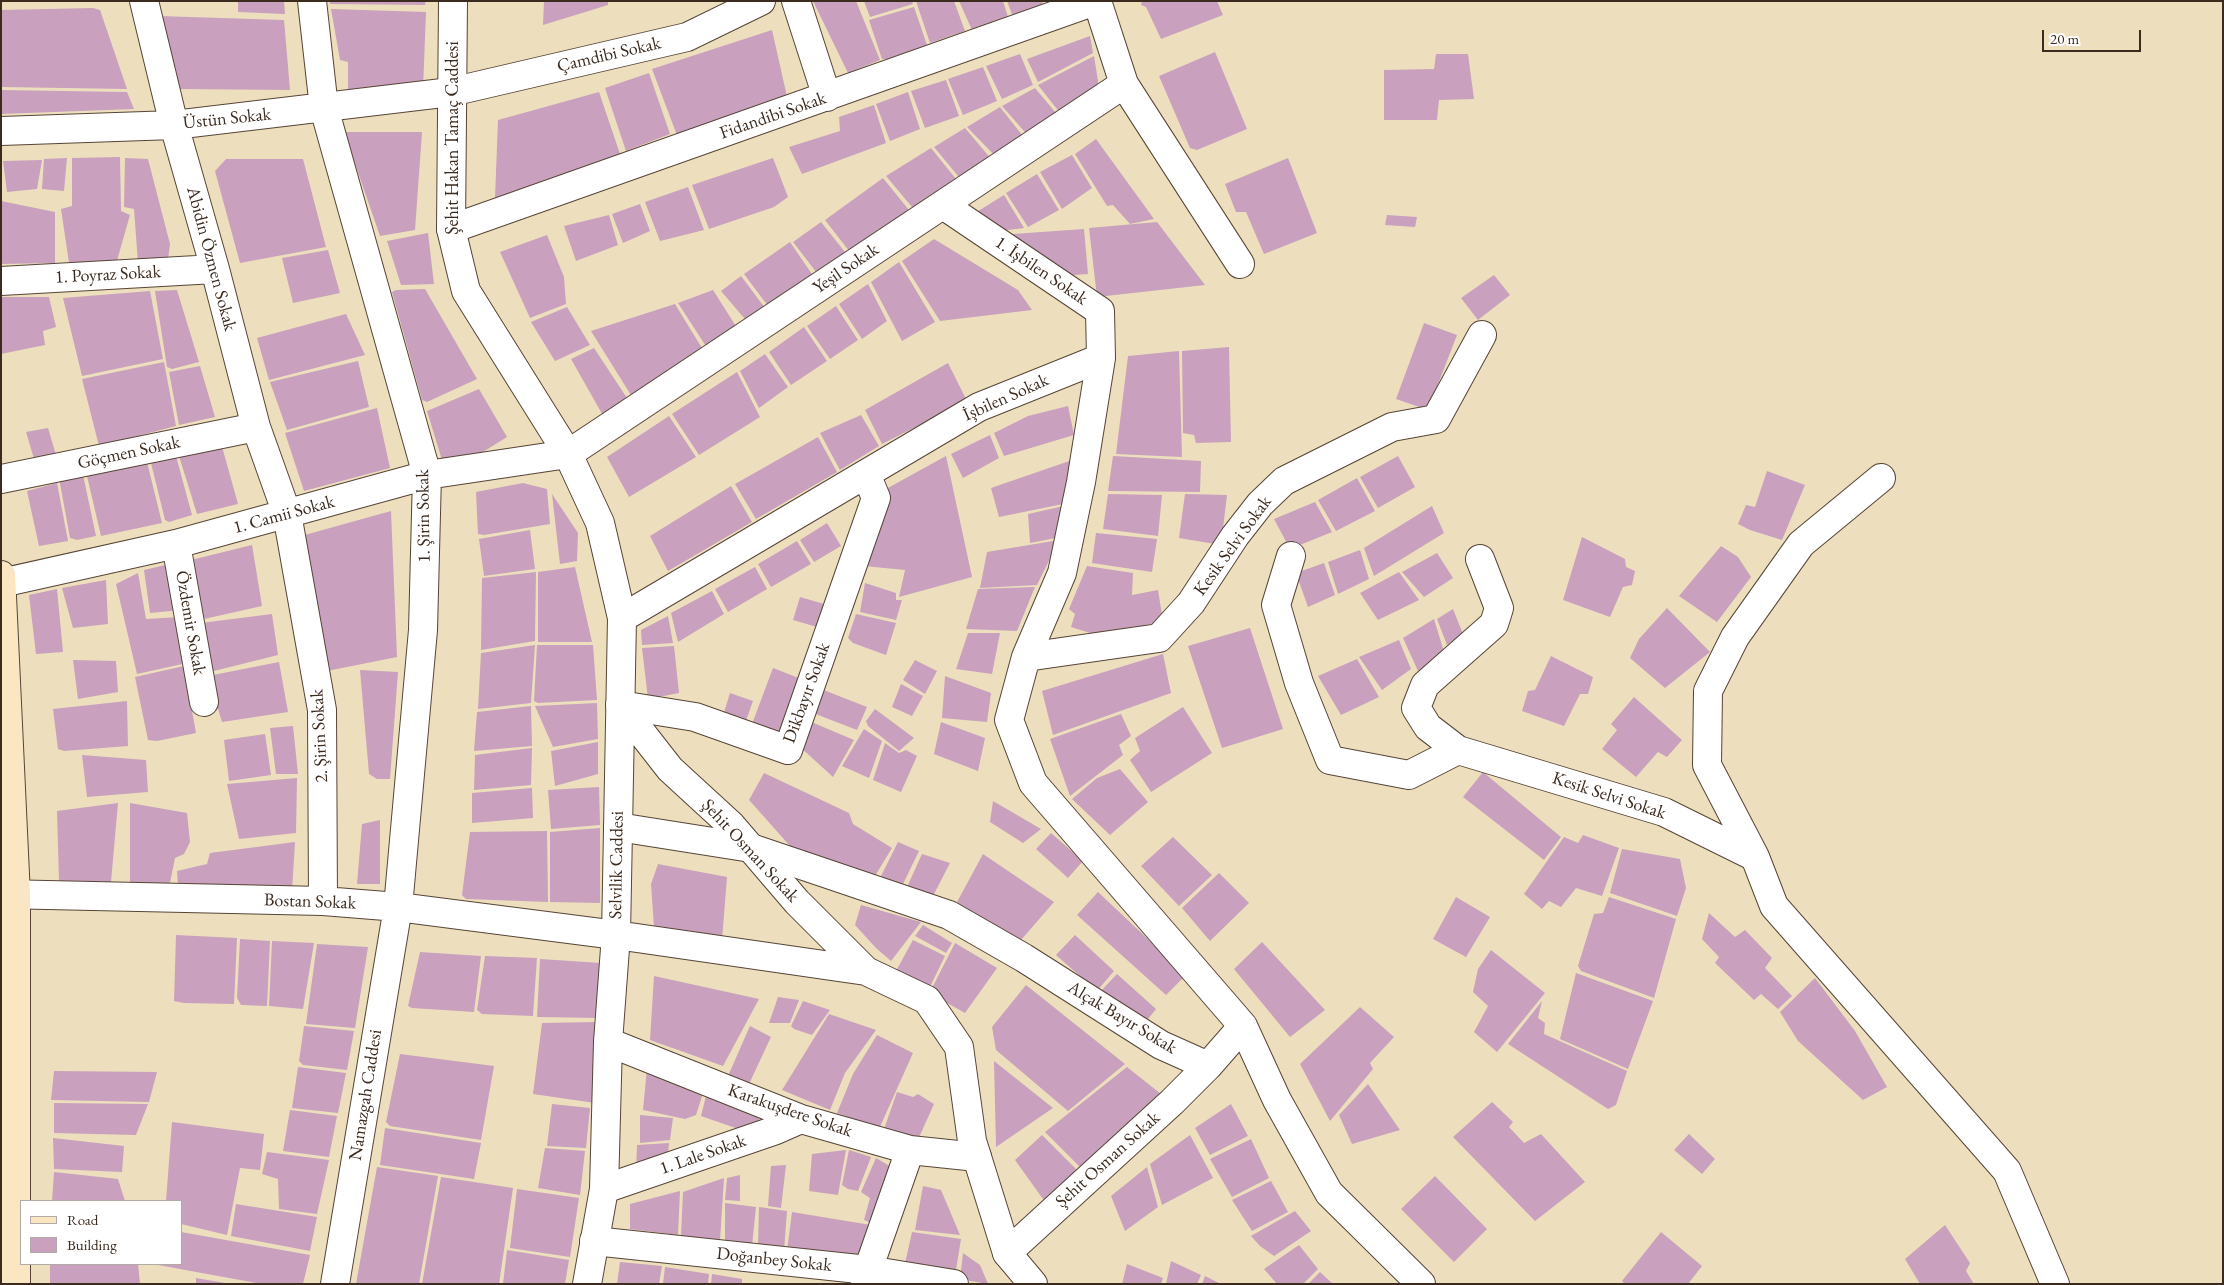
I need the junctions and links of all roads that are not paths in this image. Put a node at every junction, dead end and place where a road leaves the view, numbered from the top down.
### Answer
1 (144, 1) edge
2 (312, 1) edge
3 (453, 1) edge
4 (761, 1) edge
5 (796, 1) edge
6 (1096, 1) edge
7 (1124, 84) junction
8 (451, 92) junction
9 (826, 97) junction
10 (324, 108) junction
11 (174, 126) junction
12 (1, 130) edge
13 (943, 205) junction
14 (450, 228) junction
15 (1240, 264) dead end
16 (215, 270) junction
17 (1, 281) edge
18 (1482, 335) dead end
19 (1101, 358) junction
20 (256, 427) junction
21 (568, 454) junction
22 (866, 474) junction
23 (427, 475) junction
24 (1881, 478) dead end
25 (1, 479) edge
26 (287, 514) junction
27 (176, 544) junction
28 (1291, 556) dead end
29 (1480, 559) dead end
30 (2, 580) edge
31 (622, 618) junction
32 (1026, 657) junction
33 (204, 702) dead end
34 (620, 705) junction
35 (1458, 750) junction
36 (618, 827) junction
37 (751, 848) junction
38 (1755, 857) junction
39 (9, 895) edge
40 (323, 901) junction
41 (398, 907) junction
42 (616, 934) junction
43 (866, 971) junction
44 (1243, 1026) junction
45 (608, 1042) junction
46 (1208, 1066) junction
47 (801, 1119) junction
48 (910, 1150) junction
49 (977, 1157) junction
50 (604, 1189) junction
51 (594, 1241) junction
52 (1006, 1253) junction
53 (866, 1277) edge
54 (1028, 1283) edge
55 (16, 1284) edge
56 (335, 1284) edge
57 (587, 1284) edge
58 (954, 1284) edge
59 (1420, 1284) edge
60 (2055, 1284) edge

1 - 11 street, Abidin Özmen Sokak
2 - 10 street, 1. Şirin Sokak
3 - 8 street, Şehit Hakan Tamaç Caddesi
4 - 8 street, Çamdibi Sokak
5 - 9 street
6 - 7 street
6 - 9 street, Fidandibi Sokak
7 - 13 street, Yeşil Sokak
7 - 15 street
8 - 10 street, Üstün Sokak
8 - 14 street, Şehit Hakan Tamaç Caddesi
9 - 14 street, Fidandibi Sokak
10 - 11 street, Üstün Sokak
10 - 23 street, 1. Şirin Sokak
11 - 12 street, Üstün Sokak
11 - 16 street, Abidin Özmen Sokak
13 - 19 street, 1. İşbilen Sokak
13 - 21 street, Yeşil Sokak
14 - 21 street, Şehit Hakan Tamaç Caddesi
16 - 17 street, 1. Poyraz Sokak
16 - 20 street, Abidin Özmen Sokak
18 - 32 street, Kesik Selvi Sokak
19 - 22 street, İşbilen Sokak
19 - 32 street
20 - 25 street, Göçmen Sokak
20 - 26 street, Abidin Özmen Sokak
21 - 23 street, 1. Camii Sokak
21 - 31 street, Selvilik Caddesi
22 - 31 street, İşbilen Sokak
22 - 34 street, Dikbayır Sokak
23 - 26 street, 1. Camii Sokak
23 - 41 street, 1. Şirin Sokak
24 - 38 street
26 - 27 street, 1. Camii Sokak
26 - 40 street, 2. Şirin Sokak
27 - 30 street, 1. Camii Sokak
27 - 33 street, Özdemir Sokak
28 - 35 street
29 - 35 street, Kesik Selvi Sokak
30 - 39 main road
31 - 34 street, Selvilik Caddesi
32 - 44 street
34 - 36 street, Selvilik Caddesi
34 - 37 street, Şehit Osman Sokak
35 - 38 street, Kesik Selvi Sokak
36 - 37 street, Alçak Bayır Sokak
36 - 42 street, Selvilik Caddesi
37 - 43 street, Şehit Osman Sokak
37 - 46 street, Alçak Bayır Sokak
38 - 60 street
39 - 40 street, Bostan Sokak
39 - 55 main road
40 - 41 street, Bostan Sokak
41 - 42 street, Bostan Sokak
41 - 56 street, Namazgah Caddesi
42 - 43 street, Şehit Osman Sokak
42 - 45 street, Selvilik Caddesi
43 - 49 street, Şehit Osman Sokak
44 - 46 street
44 - 59 street
45 - 47 street, Karakuşdere Sokak
45 - 50 street, Selvilik Caddesi
46 - 52 street, Şehit Osman Sokak
47 - 48 street, Karakuşdere Sokak
47 - 50 street, 1. Lale Sokak
48 - 49 street, Karakuşdere Sokak
48 - 53 street
49 - 52 street, Şehit Osman Sokak
50 - 51 street, Selvilik Caddesi
51 - 53 street, Doğanbey Sokak
51 - 57 street, Selvilik Caddesi
52 - 54 street, Şehit Osman Sokak
53 - 58 street, Doğanbey Sokak

